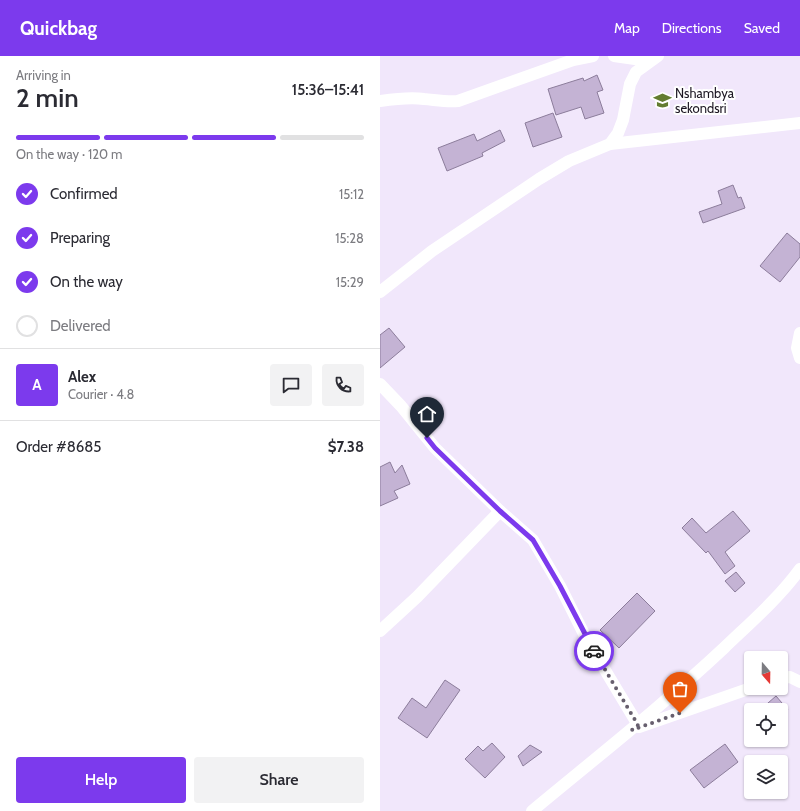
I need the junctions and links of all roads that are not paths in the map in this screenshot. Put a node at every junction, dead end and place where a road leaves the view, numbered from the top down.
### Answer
1 (593, 56) edge
2 (614, 56) edge
3 (653, 58) edge
4 (380, 101) edge
5 (800, 123) edge
6 (610, 144) junction
7 (380, 292) edge
8 (800, 333) edge
9 (800, 358) edge
10 (380, 384) edge
11 (500, 511) junction
12 (800, 569) edge
13 (380, 631) edge
14 (788, 678) edge
15 (800, 682) edge
16 (744, 690) edge
17 (635, 728) junction
18 (532, 811) edge

1 - 4 street
2 - 3 street
3 - 6 street
5 - 6 street
6 - 7 street
8 - 9 street
10 - 11 street
11 - 13 street
11 - 17 street
12 - 17 street
14 - 15 street
16 - 17 street
17 - 18 street

